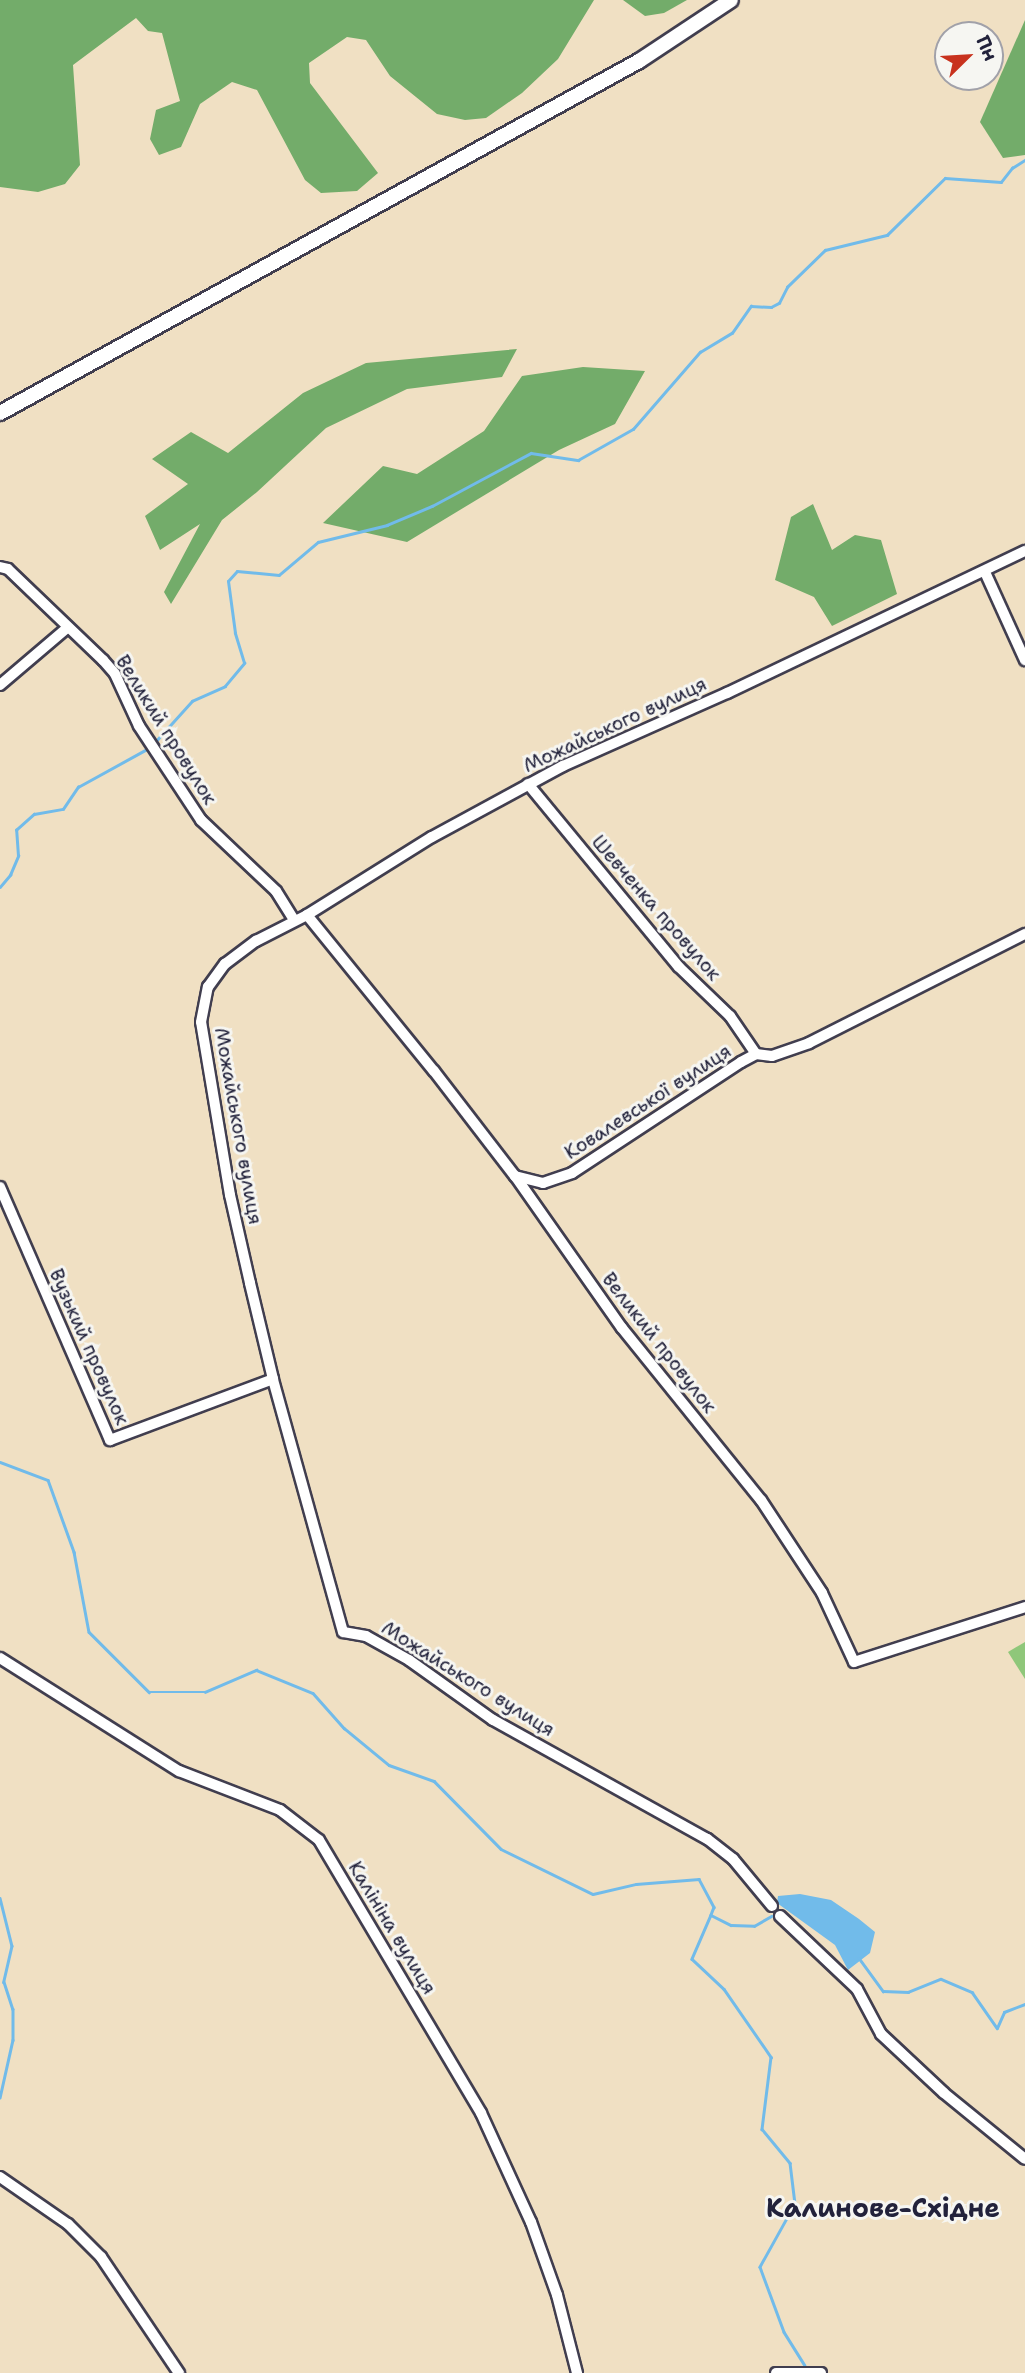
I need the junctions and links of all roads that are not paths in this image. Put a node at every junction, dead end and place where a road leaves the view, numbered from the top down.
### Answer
1 (730, 0) edge
2 (0, 413) edge
3 (1025, 551) edge
4 (0, 567) edge
5 (985, 572) junction
6 (67, 628) junction
7 (1025, 660) edge
8 (0, 685) edge
9 (528, 784) junction
10 (307, 915) junction
11 (294, 920) junction
12 (1025, 934) edge
13 (756, 1054) junction
14 (515, 1176) junction
15 (0, 1187) edge
16 (273, 1379) junction
17 (1025, 1607) edge
18 (0, 1658) edge
19 (772, 1906) dead end
20 (780, 1916) dead end
21 (1025, 2160) edge
22 (0, 2177) edge
23 (179, 2373) edge
24 (577, 2373) edge
25 (776, 2373) edge
26 (821, 2373) edge

1 - 2 main road
3 - 5 street, Можайського вулиця
4 - 6 street, Великий провулок
5 - 7 street
5 - 9 street, Можайського вулиця
6 - 8 street
6 - 11 street, Великий провулок
9 - 10 street, Можайського вулиця
9 - 13 street, Шевченка провулок
10 - 11 street, Можайського вулиця
10 - 14 street, Великий провулок
11 - 16 street, Можайського вулиця
12 - 13 street, Ковалевської вулиця
13 - 14 street, Ковалевської вулиця
14 - 17 street, Великий провулок
15 - 16 street, Вузький провулок
16 - 19 street, Можайського вулиця
18 - 24 street, Калініна вулиця
20 - 21 street
22 - 23 street
25 - 26 street

